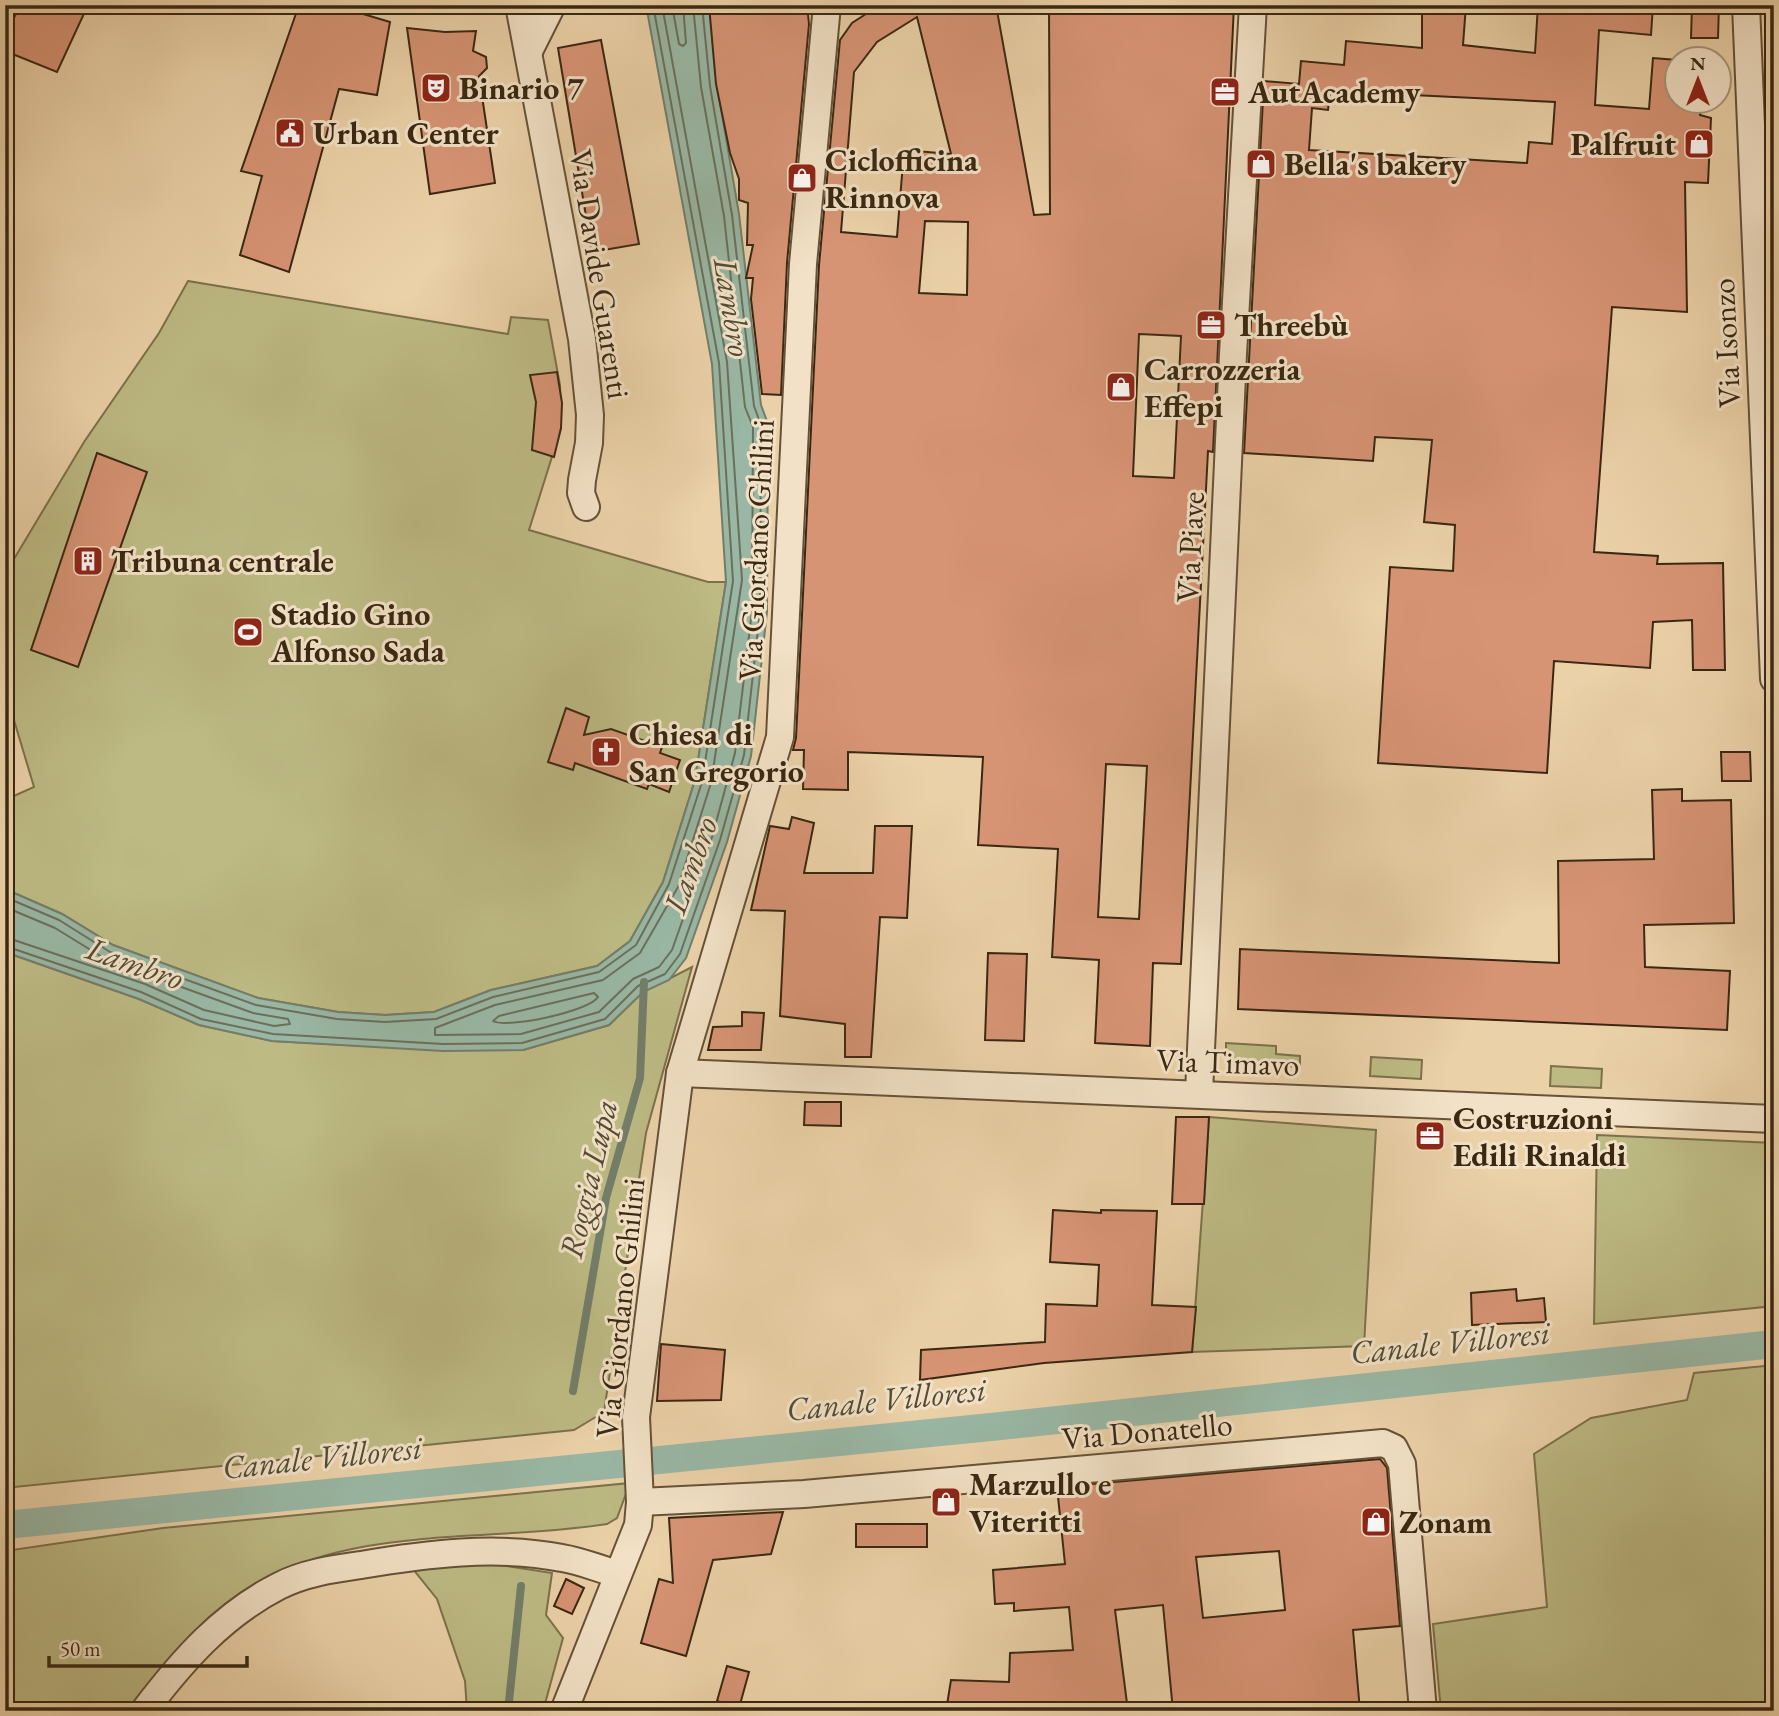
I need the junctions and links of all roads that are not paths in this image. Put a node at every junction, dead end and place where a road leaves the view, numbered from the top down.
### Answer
1 (519, 5) edge
2 (552, 5) edge
3 (827, 5) edge
4 (1253, 5) edge
5 (1746, 5) edge
6 (529, 51) junction
7 (1764, 219) edge
8 (586, 507) dead end
9 (1774, 679) edge
10 (680, 1073) junction
11 (1199, 1093) junction
12 (1774, 1119) edge
13 (640, 1502) junction
14 (618, 1574) junction
15 (144, 1711) edge
16 (564, 1711) edge
17 (1423, 1711) edge

1 - 6 street, Via Davide Guarenti
2 - 6 street
3 - 10 street, Via Giordano Ghilini
4 - 11 street, Via Piave
5 - 7 street, Via Isonzo
6 - 8 street, Via Davide Guarenti
7 - 9 street, Via Isonzo
10 - 11 street, Via Timavo
10 - 13 street, Via Giordano Ghilini
11 - 12 street, Via Timavo
13 - 14 street, Via Giordano Ghilini
13 - 17 street, Via Donatello
14 - 15 street
14 - 16 street, Via Giordano Ghilini

